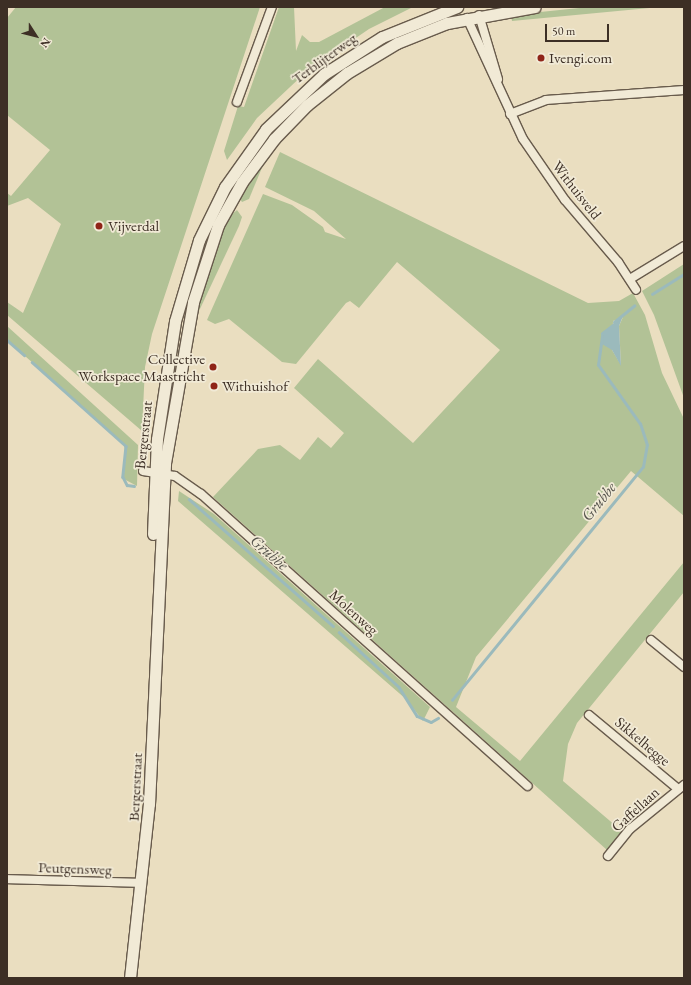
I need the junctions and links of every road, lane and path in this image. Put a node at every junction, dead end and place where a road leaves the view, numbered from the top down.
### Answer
1 (272, 7) edge
2 (457, 7) edge
3 (535, 7) edge
4 (478, 11) edge
5 (465, 12) edge
6 (499, 86) junction
7 (684, 90) edge
8 (237, 102) dead end
9 (510, 114) junction
10 (236, 170) joint
11 (246, 176) joint
12 (684, 246) edge
13 (630, 279) junction
14 (636, 290) dead end
15 (154, 472) junction
16 (651, 640) dead end
17 (684, 667) edge
18 (589, 715) dead end
19 (528, 786) dead end
20 (681, 787) edge
21 (608, 856) dead end
22 (7, 879) edge
23 (141, 883) junction
24 (130, 978) edge

1 - 8 street
2 - 10 main road, Terblijterweg
3 - 4 main road, Terblijterweg
4 - 5 main road, Terblijterweg
4 - 6 street, Withuisveld
5 - 6 street, Withuisveld
5 - 11 main road, Terblijterweg
6 - 9 street, Withuisveld
7 - 9 street
9 - 13 street, Withuisveld
10 - 15 main road, Bergerstraat
11 - 15 main road, Bergerstraat
12 - 13 street
13 - 14 street, Withuisveld
15 - 19 street, Molenweg
15 - 23 main road, Bergerstraat
16 - 17 street
18 - 20 street, Sikkelhegge
20 - 21 street, Gaffellaan
22 - 23 street, Peutgensweg
23 - 24 main road, Bergerstraat

